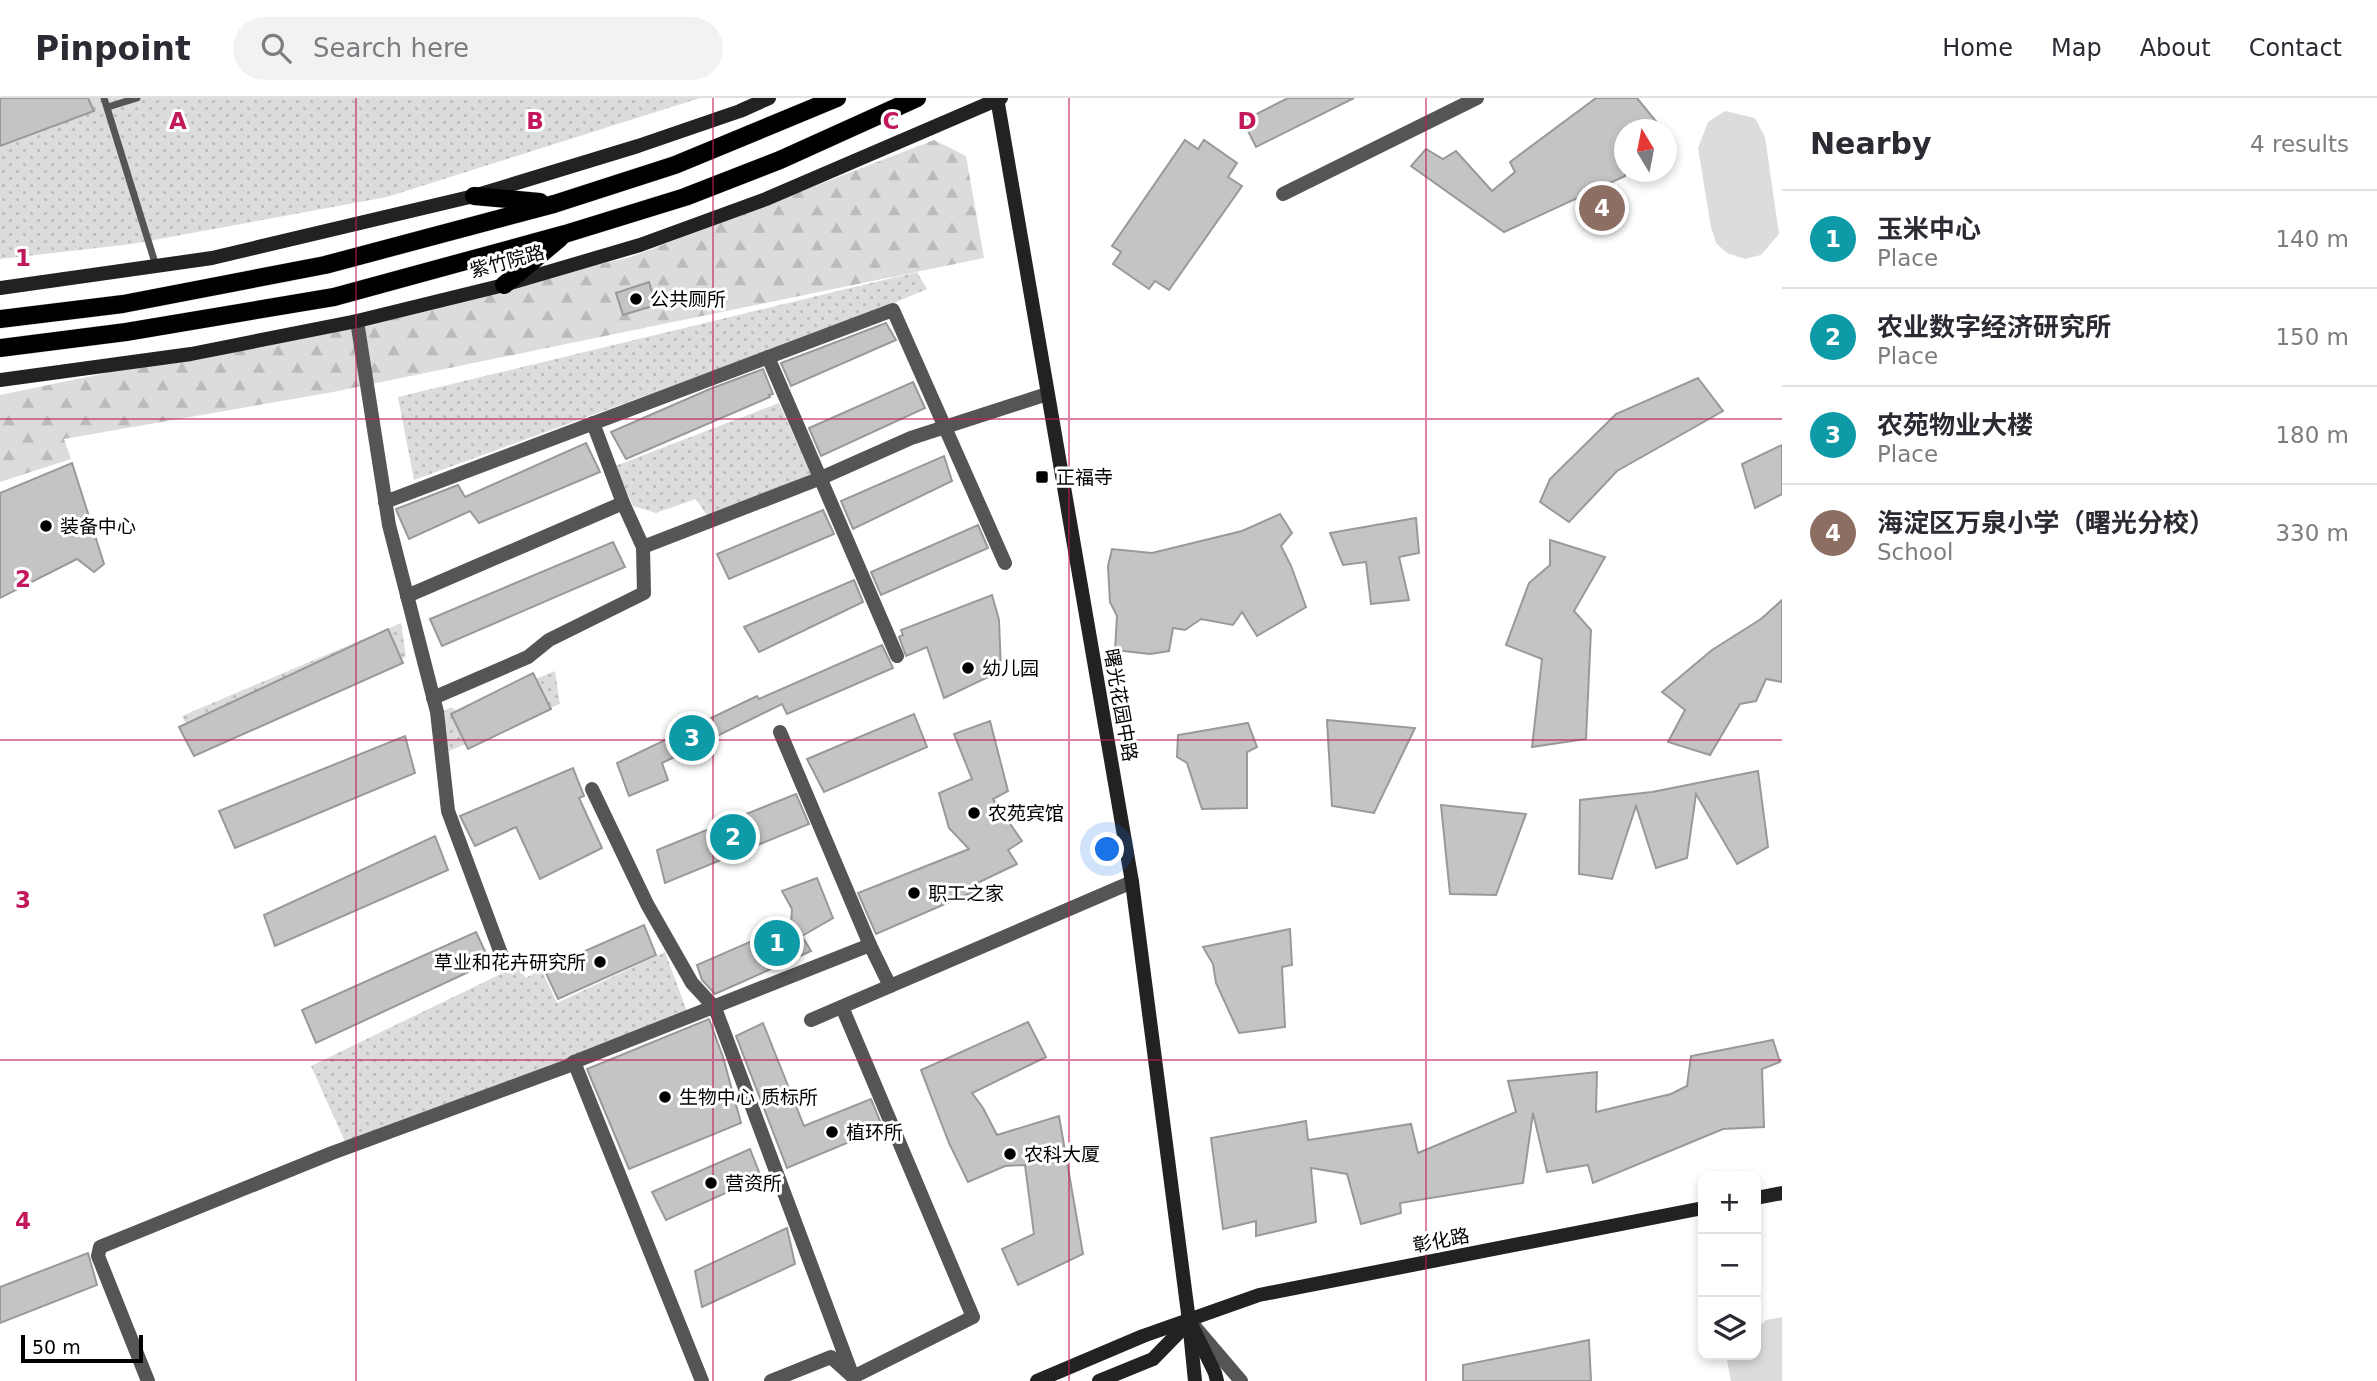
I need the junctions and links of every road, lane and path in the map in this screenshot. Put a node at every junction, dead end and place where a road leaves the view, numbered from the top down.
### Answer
1 (104, 98) edge
2 (137, 98) edge
3 (769, 98) edge
4 (837, 98) edge
5 (917, 98) edge
6 (1477, 98) edge
7 (998, 99) edge
8 (108, 107) junction
9 (1283, 194) dead end
10 (474, 196) junction
11 (554, 204) junction
12 (565, 234) junction
13 (156, 265) junction
14 (504, 285) junction
15 (0, 288) edge
16 (0, 319) edge
17 (356, 321) junction
18 (0, 348) edge
19 (768, 357) junction
20 (0, 380) edge
21 (1047, 394) junction
22 (593, 424) junction
23 (946, 427) junction
24 (821, 478) junction
25 (385, 502) junction
26 (623, 503) junction
27 (643, 547) junction
28 (1005, 563) dead end
29 (407, 596) junction
30 (897, 656) dead end
31 (433, 698) junction
32 (780, 732) dead end
33 (592, 789) dead end
34 (1132, 882) junction
35 (870, 945) junction
36 (503, 959) dead end
37 (890, 986) junction
38 (715, 1007) junction
39 (842, 1007) junction
40 (811, 1020) dead end
41 (574, 1062) junction
42 (1782, 1193) edge
43 (1761, 1197) edge
44 (1698, 1209) edge
45 (1189, 1321) junction
46 (853, 1377) junction
47 (148, 1381) edge
48 (702, 1381) edge
49 (771, 1381) edge
50 (1037, 1381) edge
51 (1099, 1381) edge
52 (1195, 1381) edge
53 (1217, 1381) edge
54 (1241, 1381) edge

1 - 8 lane
2 - 8 lane
3 - 10 street
4 - 11 main road
5 - 12 main road, 紫竹院路
6 - 9 street
7 - 14 street, 紫竹院路
7 - 21 street, 曙光花园中路
8 - 13 lane
10 - 11 main road
10 - 13 street
11 - 16 main road
12 - 14 main road
12 - 18 main road, 紫竹院路
13 - 15 street
14 - 17 street, 紫竹院路
17 - 20 street, 紫竹院路
17 - 25 street
19 - 22 street
19 - 23 street
19 - 24 street
21 - 23 street
21 - 34 street, 曙光花园中路
22 - 25 street
22 - 26 street
23 - 24 street
23 - 28 street
24 - 27 street
24 - 30 street
25 - 29 street
26 - 27 street
26 - 29 street
27 - 31 street
29 - 31 street
31 - 36 street
32 - 35 street
33 - 38 street
34 - 37 street
34 - 45 street, 曙光花园中路
35 - 37 street
35 - 38 street
37 - 39 street
38 - 41 street
38 - 46 street
39 - 40 street
39 - 46 street
41 - 47 street
41 - 48 street
42 - 43 street
44 - 45 street, 彰化路
45 - 50 street, 彰化路
45 - 51 street, 彰化路
45 - 52 street, 曙光花园中路
45 - 53 street
45 - 54 street
46 - 49 street

